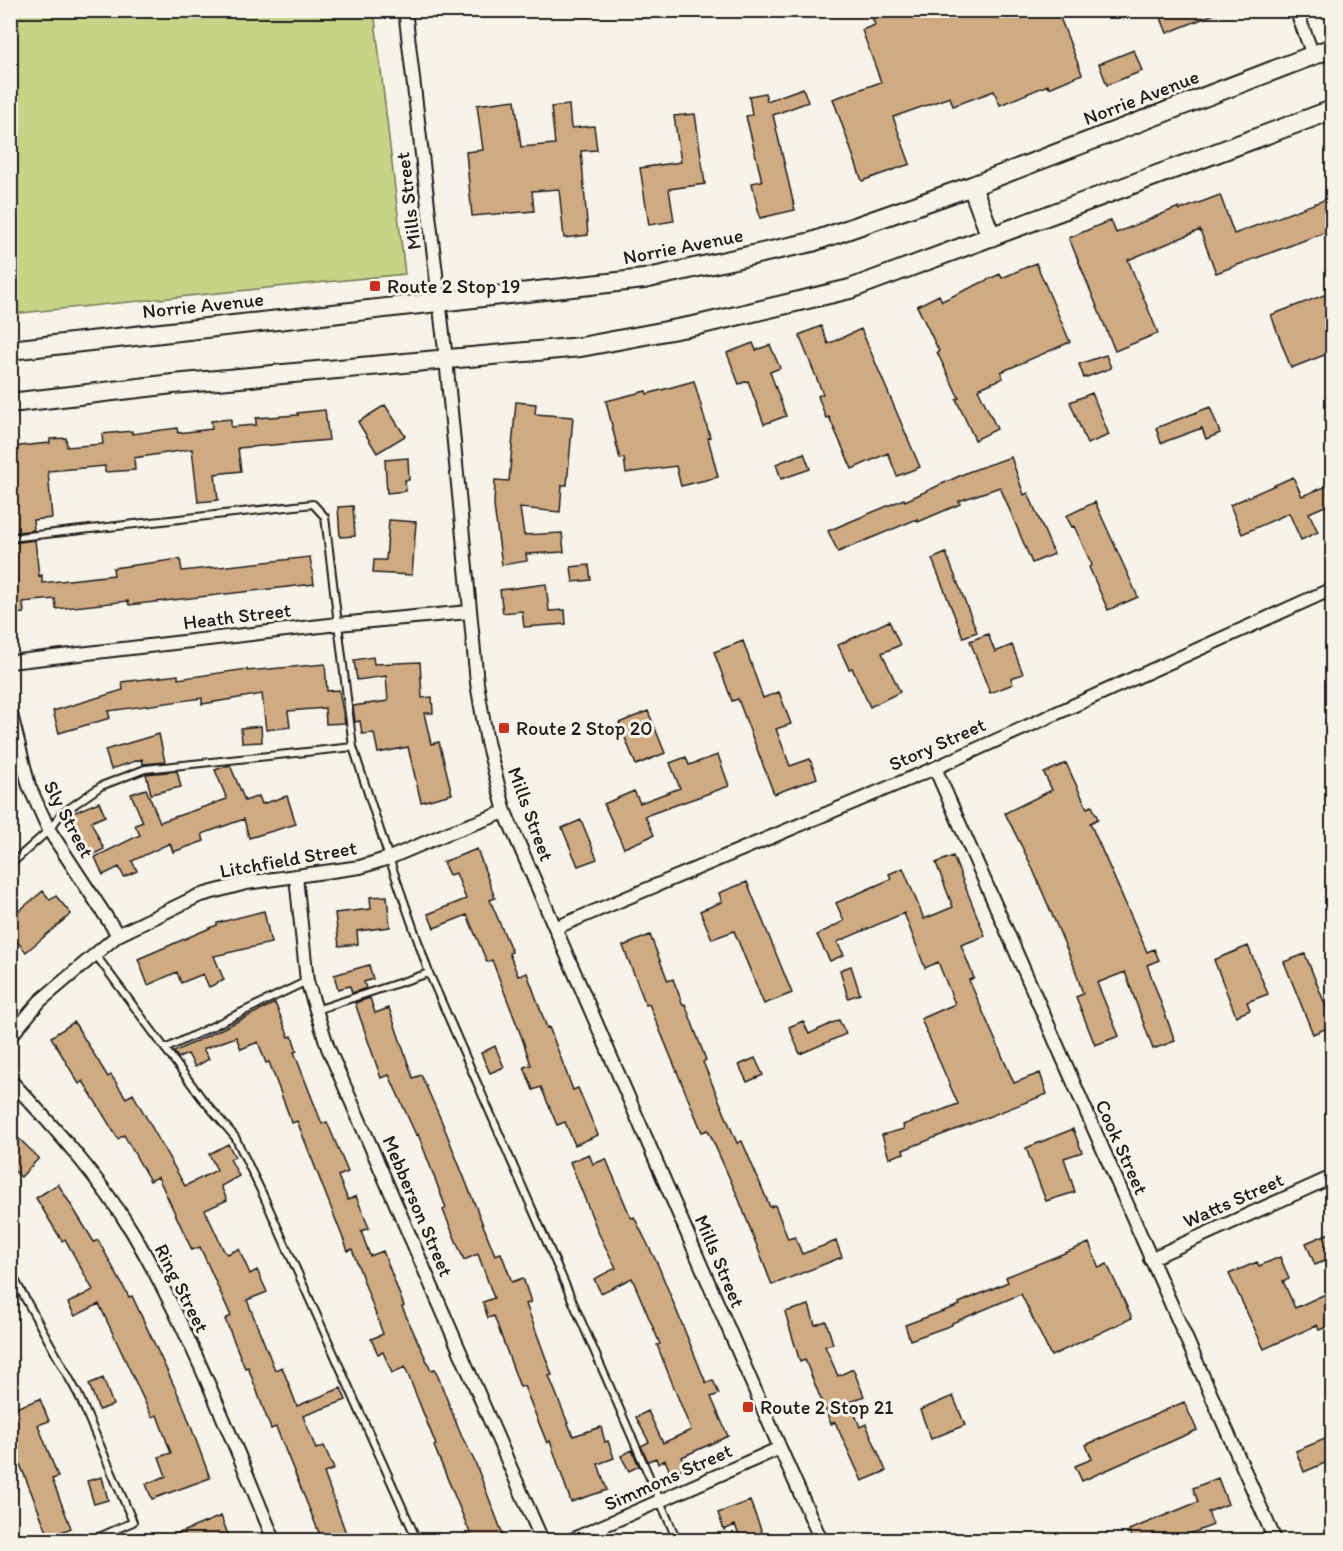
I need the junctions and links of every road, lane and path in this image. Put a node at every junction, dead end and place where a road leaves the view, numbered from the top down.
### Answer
1 (405, 10) edge
2 (1296, 10) edge
3 (1332, 48) edge
4 (1313, 55) junction
5 (1332, 110) edge
6 (972, 186) junction
7 (991, 237) junction
8 (440, 301) junction
9 (10, 350) edge
10 (446, 359) junction
11 (10, 403) edge
12 (10, 538) edge
13 (1332, 589) edge
14 (469, 612) junction
15 (338, 624) junction
16 (10, 662) edge
17 (10, 710) edge
18 (353, 747) junction
19 (934, 768) junction
20 (505, 812) junction
21 (49, 830) junction
22 (389, 858) junction
23 (10, 865) edge
24 (296, 877) junction
25 (555, 928) junction
26 (118, 935) junction
27 (95, 954) junction
28 (429, 973) junction
29 (307, 981) junction
30 (316, 1010) junction
31 (10, 1036) edge
32 (165, 1049) junction
33 (10, 1080) edge
34 (1332, 1177) edge
35 (1150, 1259) junction
36 (10, 1270) edge
37 (780, 1448) junction
38 (660, 1501) junction
39 (92, 1540) edge
40 (274, 1540) edge
41 (417, 1540) edge
42 (542, 1540) edge
43 (571, 1540) edge
44 (677, 1540) edge
45 (821, 1540) edge
46 (1275, 1540) edge

1 - 8 street, Mills Street
2 - 4 street
3 - 4 main road, Norrie Avenue
4 - 6 main road, Norrie Avenue
5 - 7 main road
6 - 7 main road
6 - 8 main road, Norrie Avenue
7 - 10 main road
8 - 9 main road, Norrie Avenue
8 - 10 street, Mills Street
10 - 11 main road
10 - 14 street, Mills Street
12 - 15 lane
13 - 19 street, Story Street
14 - 15 street, Heath Street
14 - 20 street, Mills Street
15 - 16 street, Heath Street
15 - 18 lane
17 - 21 street, Sly Street
18 - 21 lane
18 - 22 lane
19 - 25 street, Story Street
19 - 35 street, Cook Street
20 - 22 street, Litchfield Street
20 - 25 street, Mills Street
21 - 23 lane
21 - 26 street, Sly Street
22 - 24 street, Litchfield Street
22 - 28 lane
24 - 26 street, Litchfield Street
24 - 29 street, Mebberson Street
25 - 37 street, Mills Street
26 - 27 street, Litchfield Street
27 - 31 street, Litchfield Street
27 - 32 lane
28 - 30 lane
28 - 38 lane
29 - 30 street, Mebberson Street
29 - 32 lane
30 - 42 street, Mebberson Street
32 - 41 lane
33 - 40 street, Ring Street
34 - 35 street, Watts Street
35 - 46 street, Cook Street
36 - 39 lane
37 - 38 street, Simmons Street
37 - 45 street, Mills Street
38 - 43 street, Simmons Street
38 - 44 lane

